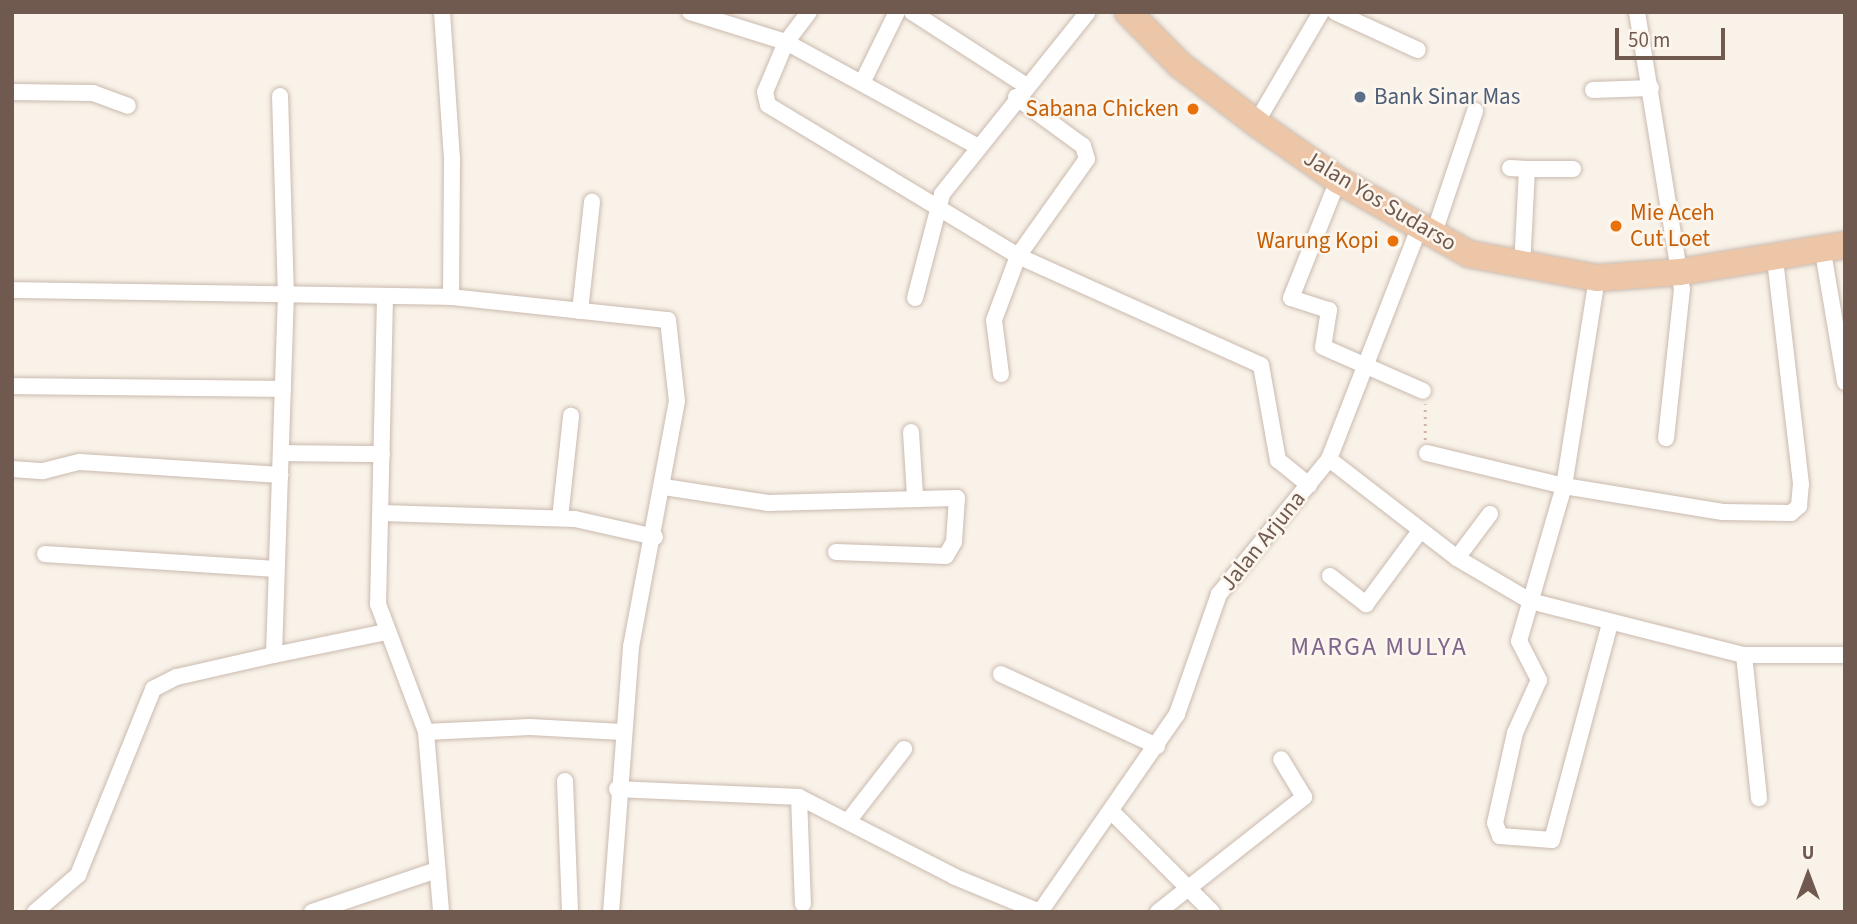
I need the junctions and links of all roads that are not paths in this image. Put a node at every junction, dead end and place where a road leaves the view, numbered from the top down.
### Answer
1 (442, 12) edge
2 (690, 12) edge
3 (809, 12) edge
4 (897, 12) edge
5 (912, 12) edge
6 (1088, 12) edge
7 (1128, 12) edge
8 (1321, 12) edge
9 (1335, 12) edge
10 (1637, 12) edge
11 (786, 42) junction
12 (1418, 50) dead end
13 (862, 83) junction
14 (1651, 88) junction
15 (1593, 90) dead end
16 (1021, 91) junction
17 (12, 92) edge
18 (280, 96) dead end
19 (128, 106) dead end
20 (1475, 111) dead end
21 (1256, 124) junction
22 (975, 145) junction
23 (1510, 168) dead end
24 (1528, 169) junction
25 (1573, 169) dead end
26 (1338, 180) junction
27 (592, 202) dead end
28 (936, 204) junction
29 (1426, 232) junction
30 (1834, 249) edge
31 (1018, 256) junction
32 (1774, 260) junction
33 (1522, 269) junction
34 (1680, 272) junction
35 (1597, 278) junction
36 (12, 290) edge
37 (286, 297) junction
38 (385, 297) junction
39 (451, 297) junction
40 (915, 298) dead end
41 (580, 311) junction
42 (1365, 366) junction
43 (1002, 374) dead end
44 (1845, 382) edge
45 (12, 386) edge
46 (283, 389) junction
47 (1423, 391) road end
48 (571, 416) dead end
49 (911, 432) dead end
50 (1667, 438) dead end
51 (281, 453) junction
52 (1427, 453) road end
53 (382, 454) junction
54 (1329, 459) junction
55 (12, 470) edge
56 (281, 475) junction
57 (1309, 485) junction
58 (1564, 486) junction
59 (664, 487) junction
60 (915, 495) junction
61 (381, 513) junction
62 (1490, 514) dead end
63 (559, 518) junction
64 (1420, 531) junction
65 (655, 537) junction
66 (835, 552) dead end
67 (46, 554) dead end
68 (1457, 558) junction
69 (276, 569) junction
70 (1330, 576) dead end
71 (1530, 601) junction
72 (1610, 623) junction
73 (386, 632) junction
74 (274, 655) junction
75 (1744, 655) junction
76 (1845, 655) edge
77 (1002, 674) dead end
78 (426, 732) junction
79 (622, 732) junction
80 (1157, 746) junction
81 (904, 749) dead end
82 (1281, 759) dead end
83 (565, 781) dead end
84 (617, 789) junction
85 (799, 797) junction
86 (1759, 798) dead end
87 (1112, 812) junction
88 (849, 820) junction
89 (437, 870) junction
90 (1185, 887) junction
91 (803, 904) dead end
92 (35, 912) edge
93 (312, 912) edge
94 (441, 912) edge
95 (570, 912) edge
96 (611, 912) edge
97 (1040, 912) edge
98 (1158, 912) edge
99 (1212, 912) edge

1 - 39 street
2 - 11 street
3 - 11 street
4 - 13 street
5 - 16 street
6 - 16 street
7 - 21 highway, Jalan Yos Sudarso
8 - 21 street
9 - 12 street
10 - 14 street
11 - 13 street
11 - 28 street
13 - 22 street
14 - 15 street
14 - 34 street
16 - 22 street
16 - 31 street
17 - 19 street
18 - 37 street
20 - 29 street, Jalan Arjuna
21 - 26 highway, Jalan Yos Sudarso
22 - 28 street
23 - 24 street
24 - 25 street
24 - 33 street
26 - 29 highway, Jalan Yos Sudarso
26 - 42 street
27 - 41 street
28 - 31 street
28 - 40 street
29 - 33 highway, Jalan Yos Sudarso
29 - 42 street, Jalan Arjuna
30 - 32 highway, Jalan Yos Sudarso
30 - 44 street
31 - 43 street
31 - 57 street
32 - 34 highway, Jalan Yos Sudarso
32 - 58 street
33 - 35 highway, Jalan Yos Sudarso
34 - 35 highway, Jalan Yos Sudarso
34 - 50 street
35 - 58 street
36 - 37 street
37 - 38 street
37 - 46 street
38 - 39 street
38 - 53 street
39 - 41 street
41 - 59 street
42 - 47 street
42 - 54 street, Jalan Arjuna
45 - 46 street
46 - 51 street
48 - 63 street
49 - 60 street
51 - 53 street
51 - 56 street
52 - 58 street
53 - 61 street
54 - 57 street, Jalan Arjuna
54 - 64 street
55 - 56 street
56 - 69 street
57 - 80 street, Jalan Arjuna
58 - 71 street
59 - 60 street
59 - 65 street
60 - 66 street
61 - 63 street
61 - 73 street
62 - 68 street
63 - 65 street
64 - 68 street
64 - 70 street
65 - 79 street
67 - 69 street
68 - 71 street
69 - 74 street
71 - 72 street
71 - 72 street
72 - 75 street
73 - 74 street
73 - 78 street
74 - 92 street
75 - 76 street
75 - 86 street
77 - 80 street
78 - 79 street
78 - 89 street
79 - 84 street
80 - 87 street, Jalan Arjuna
81 - 88 street
82 - 90 street
83 - 95 street
84 - 85 street
84 - 96 street
85 - 88 street
85 - 91 street
87 - 90 street
87 - 97 street, Jalan Arjuna
88 - 97 street
89 - 93 street
89 - 94 street
90 - 98 street
90 - 99 street

